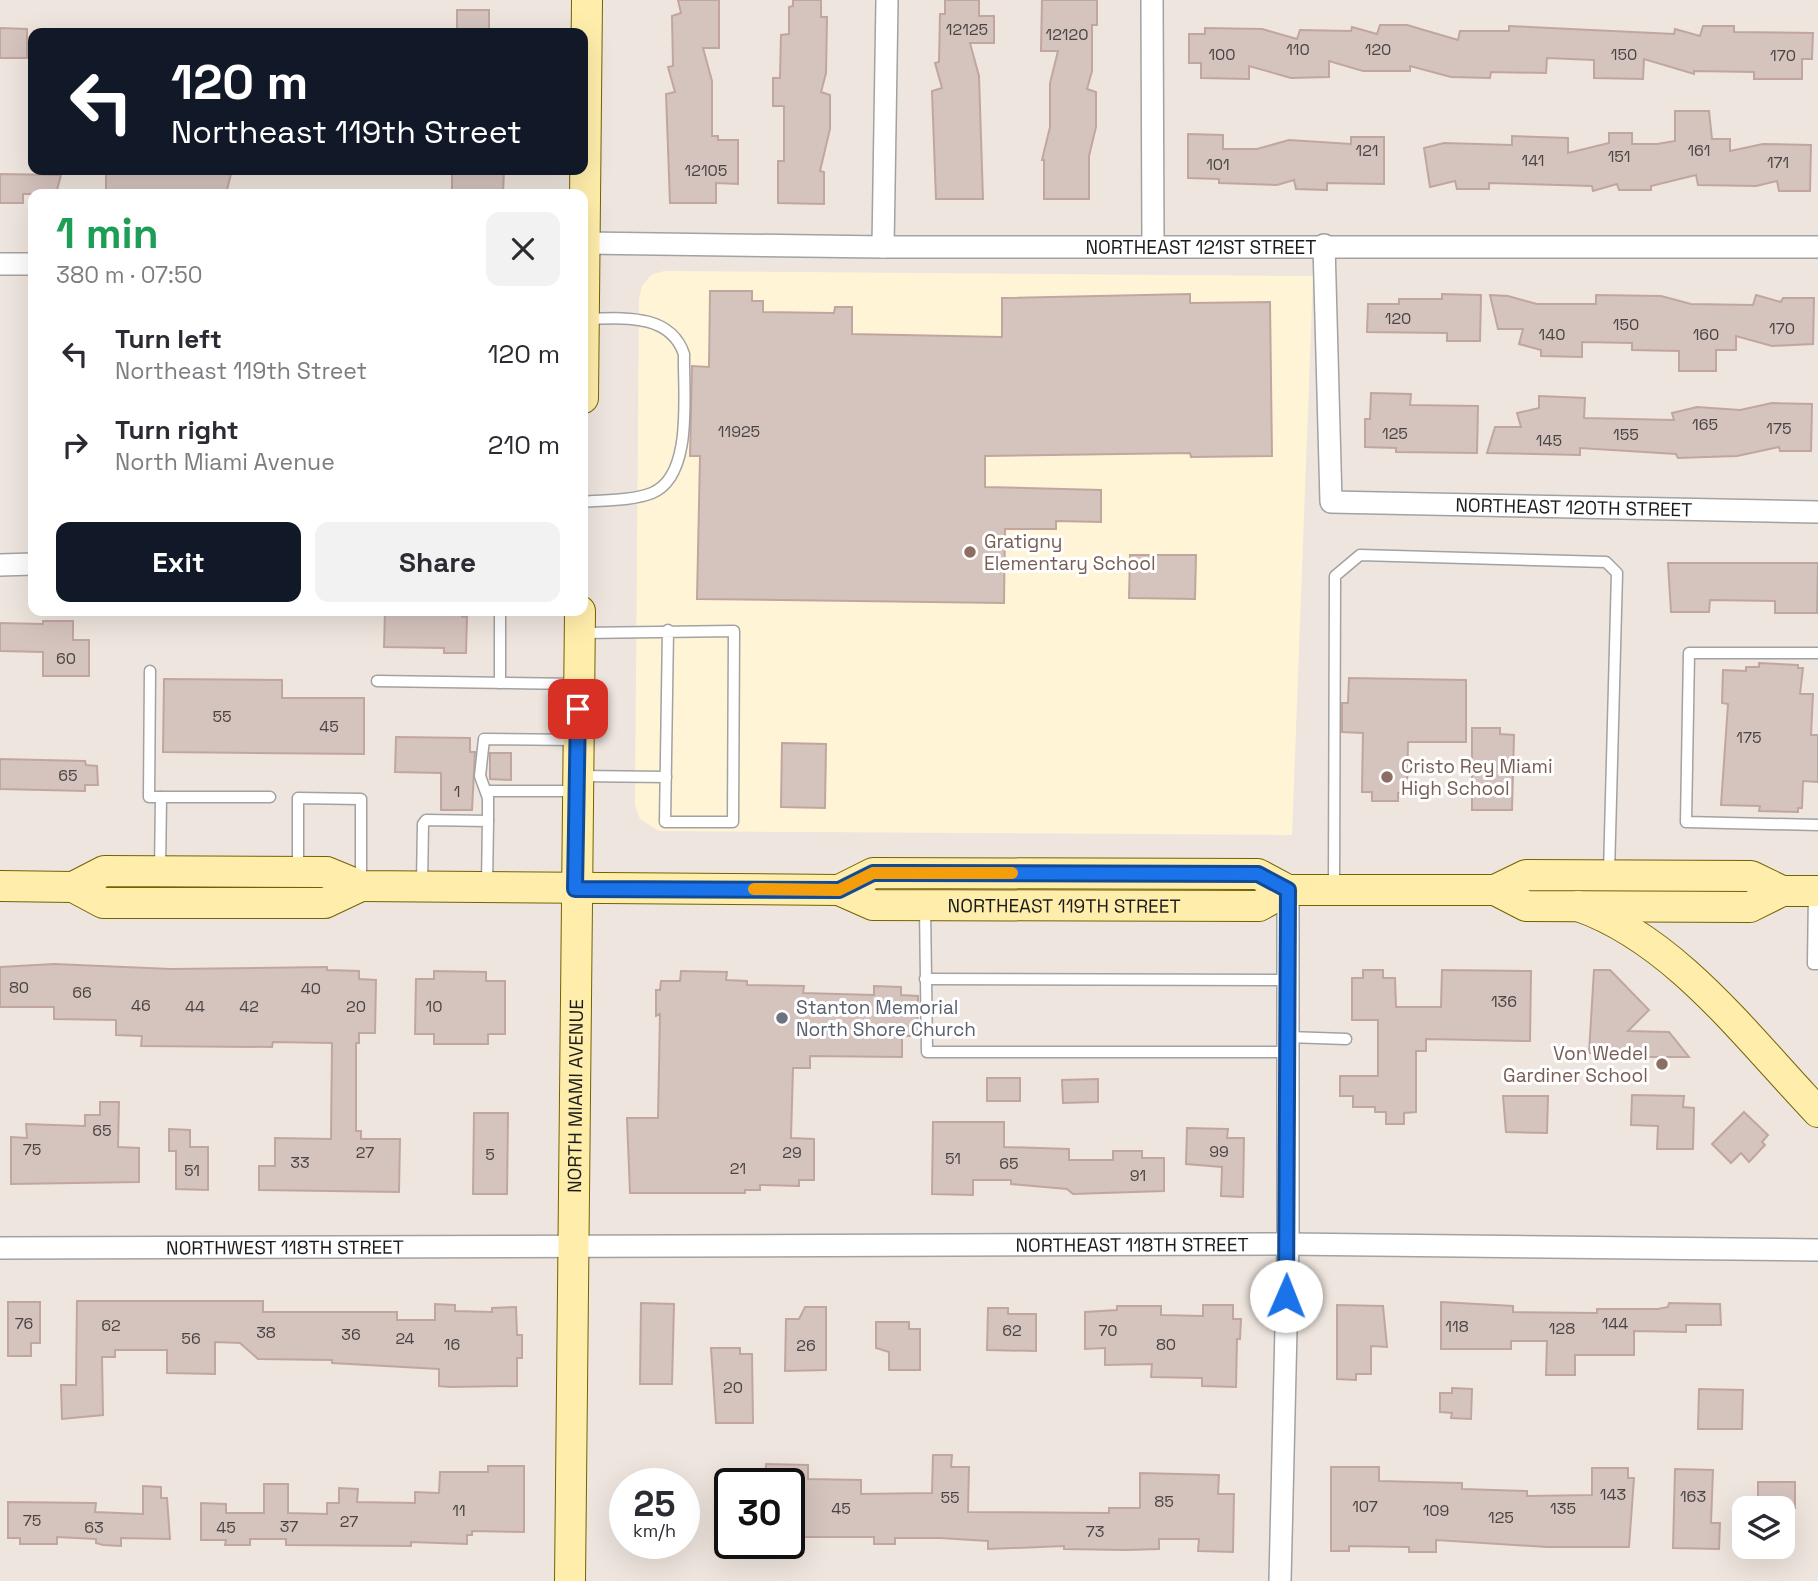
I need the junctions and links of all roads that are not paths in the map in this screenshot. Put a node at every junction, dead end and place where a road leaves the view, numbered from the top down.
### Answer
1 (587, 0) edge
2 (887, 0) edge
3 (1152, 0) edge
4 (587, 28) edge
5 (588, 243) edge
6 (1324, 245) junction
7 (1153, 246) junction
8 (883, 247) junction
9 (1818, 247) edge
10 (0, 264) edge
11 (28, 264) edge
12 (588, 319) edge
13 (588, 501) edge
14 (1818, 512) edge
15 (28, 564) edge
16 (0, 565) edge
17 (500, 616) edge
18 (579, 622) edge
19 (668, 630) junction
20 (1818, 653) edge
21 (150, 671) dead end
22 (377, 681) dead end
23 (500, 683) junction
24 (579, 684) junction
25 (578, 740) junction
26 (666, 777) junction
27 (577, 783) junction
28 (486, 791) junction
29 (161, 797) junction
30 (270, 797) dead end
31 (488, 821) junction
32 (1818, 825) edge
33 (160, 871) junction
34 (298, 872) junction
35 (1609, 875) junction
36 (0, 886) edge
37 (361, 886) junction
38 (73, 887) junction
39 (422, 888) junction
40 (487, 888) junction
41 (575, 889) junction
42 (839, 890) junction
43 (1288, 890) junction
44 (1334, 890) junction
45 (1495, 890) junction
46 (1782, 891) junction
47 (1816, 891) edge
48 (925, 905) junction
49 (1578, 906) junction
50 (1818, 964) edge
51 (925, 979) junction
52 (1288, 980) junction
53 (1346, 1039) dead end
54 (1288, 1044) junction
55 (1818, 1112) edge
56 (1288, 1244) junction
57 (0, 1248) edge
58 (572, 1248) junction
59 (1818, 1250) edge
60 (570, 1581) edge
61 (1280, 1581) edge

1 - 4 main road
2 - 8 street
3 - 7 street
5 - 8 street, NORTHEAST 121ST STREET
6 - 7 street, NORTHEAST 121ST STREET
6 - 9 street, NORTHEAST 121ST STREET
6 - 14 street, NORTHEAST 120TH STREET
7 - 8 street, NORTHEAST 121ST STREET
10 - 11 street
12 - 13 lane
15 - 16 street
17 - 23 lane
18 - 19 lane
18 - 24 main road, NORTH MIAMI AVENUE
19 - 26 lane
19 - 26 lane
20 - 32 lane
21 - 29 lane
22 - 23 lane
23 - 24 lane
24 - 25 main road, NORTH MIAMI AVENUE
25 - 27 main road, NORTH MIAMI AVENUE
25 - 28 lane
26 - 27 lane
27 - 28 lane
27 - 41 main road, NORTH MIAMI AVENUE
28 - 31 lane
29 - 30 lane
29 - 33 lane
31 - 39 lane
31 - 40 lane
33 - 34 main road
33 - 38 main road
34 - 37 main road
34 - 37 lane
35 - 44 lane
35 - 45 main road, NORTHEAST 119TH STREET
35 - 46 main road, NORTHEAST 119TH STREET
36 - 38 main road
37 - 38 main road
37 - 39 main road, NORTHEAST 119TH STREET
39 - 40 main road, NORTHEAST 119TH STREET
40 - 41 main road, NORTHEAST 119TH STREET
41 - 42 main road, NORTHEAST 119TH STREET
41 - 58 main road, NORTH MIAMI AVENUE
42 - 43 main road, NORTHEAST 119TH STREET
42 - 48 main road, NORTHEAST 119TH STREET
43 - 44 main road, NORTHEAST 119TH STREET
43 - 48 main road, NORTHEAST 119TH STREET
43 - 52 street
44 - 45 main road, NORTHEAST 119TH STREET
45 - 49 main road, NORTHEAST 119TH STREET
46 - 47 main road, NORTHEAST 119TH STREET
46 - 49 main road, NORTHEAST 119TH STREET
47 - 50 lane
48 - 51 lane
49 - 55 main road
51 - 52 lane
51 - 54 lane
52 - 54 street
53 - 54 lane
54 - 56 street
56 - 58 street, NORTHEAST 118TH STREET
56 - 59 street, NORTHEAST 118TH STREET
56 - 61 street
57 - 58 street, NORTHWEST 118TH STREET
58 - 60 main road, NORTH MIAMI AVENUE

